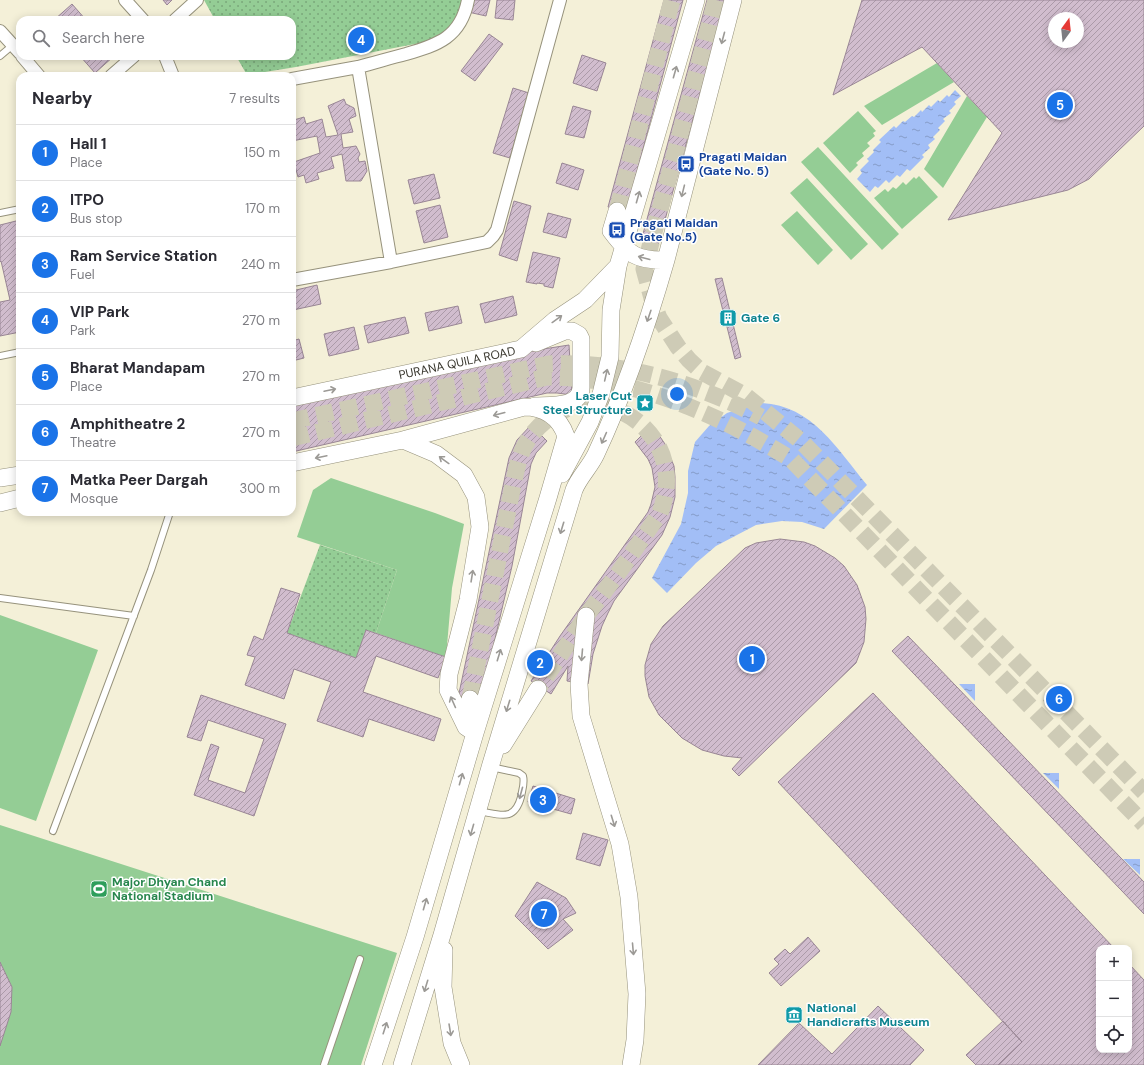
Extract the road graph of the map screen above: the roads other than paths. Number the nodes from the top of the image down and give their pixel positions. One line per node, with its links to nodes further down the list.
1 (125, 0): 7 (street)
2 (197, 0): 8 (street)
3 (468, 0): 15 (street)
4 (560, 0): 25 (street)
5 (696, 0): 23 (main road, one-way to 5)
6 (733, 0): 24 (main road, one-way to 24)
7 (139, 16)
8 (179, 16)
9 (0, 31): 10 (street)
10 (16, 49): 11 (lane)
11 (0, 56)
12 (25, 60): 16 (street)
13 (129, 60): 17 (street)
14 (167, 60): 18 (street)
15 (358, 67): 19 (street); 25 (street)
16 (36, 72)
17 (116, 72)
18 (171, 72)
19 (296, 78)
20 (16, 210): 22 (lane)
21 (617, 211): 23 (main road)
22 (0, 213)
23 (624, 248): 24 (main road, one-way to 23); 26 (main road)
24 (666, 260): 47 (main road, one-way to 47)
25 (391, 262): 27 (street)
26 (618, 266): 28 (main road, PURANA QUILA ROAD, one-way to 26); 37 (main road, one-way to 26)
27 (296, 279)
28 (521, 349): 31 (main road, PURANA QUILA ROAD, one-way to 28); 32 (main road)
29 (16, 353): 30 (lane)
30 (0, 356)
31 (296, 397)
32 (524, 407): 33 (main road, one-way to 33); 37 (main road)
33 (403, 440): 34 (main road, one-way to 34); 46 (main road, one-way to 33)
34 (296, 462)
35 (16, 476): 36 (main road)
36 (0, 478)
37 (548, 498): 46 (main road, one-way to 37)
38 (16, 499): 39 (main road)
39 (0, 503)
40 (169, 516): 42 (lane)
41 (0, 598): 42 (lane)
42 (134, 616): 49 (lane)
43 (586, 616): 56 (main road, one-way to 56)
44 (538, 689): 47 (main road)
45 (470, 699): 46 (main road)
46 (475, 733): 53 (main road, one-way to 46)
47 (490, 766): 48 (main road); 48 (lane, one-way to 48)
48 (478, 810): 50 (main road, one-way to 50)
49 (53, 831)
50 (442, 936): 54 (main road, one-way to 54); 55 (main road, one-way to 55)
51 (360, 959): 52 (lane)
52 (324, 1065)
53 (373, 1065)
54 (402, 1065)
55 (461, 1065)
56 (631, 1065)

